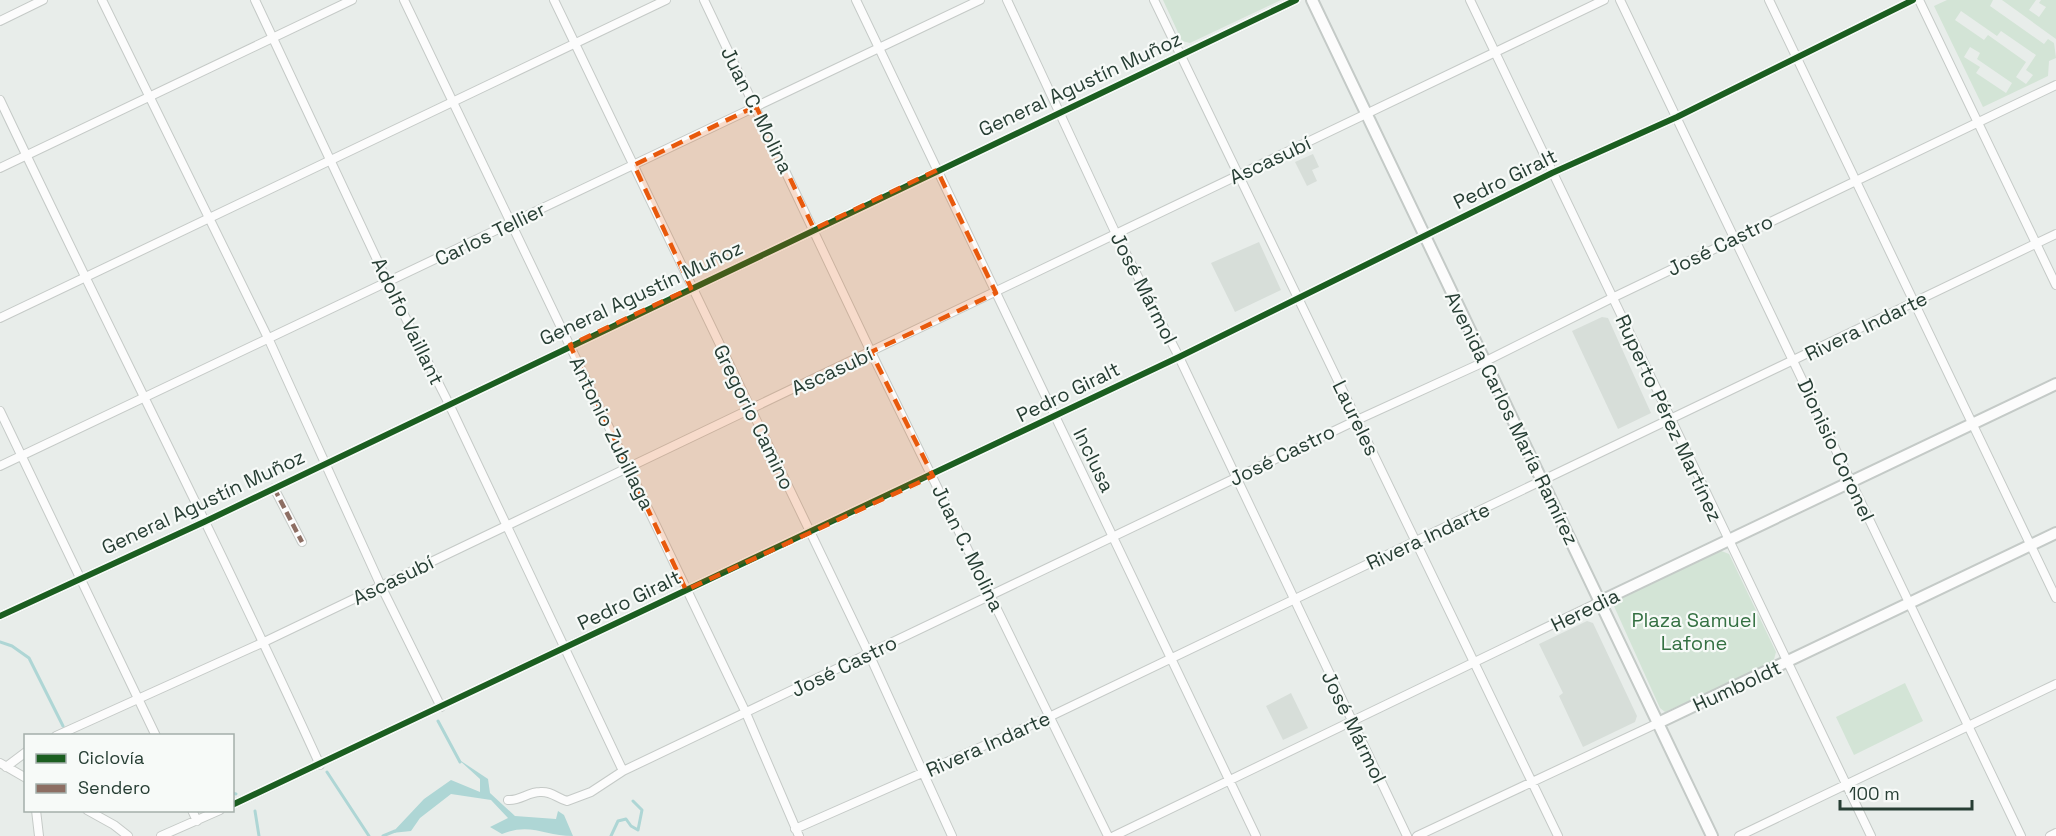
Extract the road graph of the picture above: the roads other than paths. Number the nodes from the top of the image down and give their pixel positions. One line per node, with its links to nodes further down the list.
1 (43, 0): 21 (street)
2 (102, 0): 29 (street)
3 (255, 0): 22 (street, Adolfo Vaillant)
4 (352, 0): 22 (street)
5 (404, 0): 31 (street, Antonio Zubillaga)
6 (554, 0): 23 (street, Gregorio Camino)
7 (666, 0): 23 (street)
8 (704, 0): 32 (street, Juan C. Molina)
9 (856, 0): 24 (street, Inclusa)
10 (980, 0): 24 (street, Carlos Tellier)
11 (1007, 0): 33 (street, José Mármol)
12 (1154, 0): 26 (street, Laureles)
13 (1296, 0): 26 (street, General Agustín Muñoz)
14 (1312, 0): 34 (street, Avenida Carlos María Ramírez)
15 (1470, 0): 25 (street, Ruperto Pérez Martínez)
16 (1605, 0): 25 (street, Ascasubí)
17 (1620, 0): 35 (street, Dionisio Coronel)
18 (1769, 0): 27 (street)
19 (1913, 0): 27 (street, Pedro Giralt)
20 (1919, 0): 36 (street)
21 (0, 21)
22 (273, 37): 29 (street); 38 (street, Adolfo Vaillant)
23 (574, 43): 31 (street); 39 (street, Gregorio Camino)
24 (878, 47): 32 (street, Carlos Tellier); 41 (street, Inclusa)
25 (1495, 54): 34 (street, Ascasubí); 42 (street, Ruperto Pérez Martínez)
26 (1180, 55): 33 (street, General Agustín Muñoz); 43 (street, Laureles)
27 (1796, 57): 35 (street, Pedro Giralt); 44 (street)
28 (2056, 85): 36 (street, José Castro)
29 (149, 97): 37 (street); 45 (street)
30 (0, 100): 37 (street)
31 (452, 102): 38 (street); 46 (street, Antonio Zubillaga)
32 (756, 106): 39 (street, Carlos Tellier); 47 (street, Juan C. Molina)
33 (1058, 113): 41 (street, General Agustín Muñoz); 48 (street, José Mármol)
34 (1367, 115): 43 (street, Ascasubí); 50 (street, Avenida Carlos María Ramírez)
35 (1677, 117): 42 (street, Pedro Giralt); 51 (street, Dionisio Coronel)
36 (1977, 122): 44 (street, José Castro); 52 (street)
37 (26, 155): 40 (street); 53 (street)
38 (332, 160): 45 (street); 54 (street, Adolfo Vaillant)
39 (634, 165): 46 (street, Carlos Tellier); 56 (street, Gregorio Camino)
40 (0, 168)
41 (937, 170): 47 (street, General Agustín Muñoz); 57 (street, Inclusa)
42 (1552, 174): 50 (street, Pedro Giralt); 59 (street, Ruperto Pérez Martínez)
43 (1239, 175): 48 (street, Ascasubí); 58 (street, Laureles)
44 (1854, 180): 51 (street, José Castro); 60 (street)
45 (210, 218): 53 (street); 62 (street)
46 (512, 224): 54 (street, Carlos Tellier); 63 (street, Antonio Zubillaga)
47 (814, 229): 56 (street, General Agustín Muñoz); 64 (street, Juan C. Molina)
48 (1116, 234): 57 (street, Ascasubí); 65 (street, José Mármol)
49 (2056, 234): 52 (street, Rivera Indarte)
50 (1425, 236): 58 (street, Pedro Giralt); 67 (street, Avenida Carlos María Ramírez)
51 (1736, 238): 59 (street, José Castro); 66 (street, Dionisio Coronel)
52 (2036, 244): 55 (street); 60 (street, Rivera Indarte)
53 (85, 277): 61 (street); 69 (street)
54 (388, 284): 62 (street, Carlos Tellier); 70 (street, Adolfo Vaillant)
55 (2056, 285)
56 (691, 288): 63 (street, General Agustín Muñoz); 71 (street, Gregorio Camino)
57 (996, 293): 64 (street, Ascasubí); 73 (street, Inclusa)
58 (1298, 298): 65 (street, Pedro Giralt); 74 (street, Laureles)
59 (1612, 298): 67 (street, José Castro); 75 (street, Ruperto Pérez Martínez)
60 (1913, 303): 66 (street, Rivera Indarte); 76 (street)
61 (0, 318)
62 (269, 340): 69 (street, Carlos Tellier); 78 (street)
63 (570, 345): 70 (street, General Agustín Muñoz); 80 (street, Antonio Zubillaga)
64 (871, 352): 71 (street, Ascasubí); 81 (street, Juan C. Molina)
65 (1179, 357): 73 (street, Pedro Giralt); 82 (street, José Mármol)
66 (1795, 360): 75 (street, Rivera Indarte); 84 (street, Dionisio Coronel)
67 (1484, 362): 74 (street, José Castro); 83 (street, Avenida Carlos María Ramírez)
68 (2056, 384): 76 (street, Heredia)
69 (143, 398): 77 (street, Carlos Tellier); 86 (street)
70 (448, 404): 78 (street, General Agustín Muñoz); 87 (street, Adolfo Vaillant)
71 (751, 409): 80 (street, Ascasubí); 88 (street, Gregorio Camino)
72 (0, 411): 77 (street)
73 (1055, 417): 81 (street, Pedro Giralt); 90 (street, Inclusa)
74 (1357, 420): 82 (street, José Castro); 92 (street, Laureles)
75 (1670, 420): 83 (street, Rivera Indarte); 93 (street, Ruperto Pérez Martínez)
76 (1970, 424): 84 (street, Heredia); 94 (street)
77 (21, 456): 79 (street, Carlos Tellier); 95 (street)
78 (325, 463): 85 (street, General Agustín Muñoz); 96 (street)
79 (0, 466)
80 (628, 466): 87 (street, Ascasubí); 97 (street, Antonio Zubillaga)
81 (933, 476): 88 (street, Pedro Giralt); 98 (street, Juan C. Molina)
82 (1234, 478): 90 (street, José Castro); 100 (street, José Mármol)
83 (1543, 482): 92 (street, Rivera Indarte); 101 (street, Avenida Carlos María Ramírez)
84 (1851, 482): 93 (street, Heredia); 102 (street, Dionisio Coronel)
85 (274, 488): 86 (street, General Agustín Muñoz); 91 (street)
86 (204, 522): 95 (street, General Agustín Muñoz); 104 (street)
87 (505, 526): 96 (street, Ascasubí); 105 (street, Adolfo Vaillant)
88 (809, 532): 97 (street, Pedro Giralt); 106 (street, Gregorio Camino)
89 (2056, 533): 94 (street, Humboldt)
90 (1113, 536): 98 (street, José Castro); 107 (street, Inclusa)
91 (302, 542)
92 (1416, 542): 100 (street, Rivera Indarte); 109 (street, Laureles)
93 (1728, 542): 101 (street, Heredia); 108 (street, Ruperto Pérez Martínez)
94 (2030, 546): 99 (street); 102 (street, Humboldt)
95 (80, 578): 103 (street, General Agustín Muñoz); 111 (street)
96 (381, 586): 104 (street, Ascasubí); 112 (street)
97 (686, 590): 105 (street, Pedro Giralt); 113 (street, Antonio Zubillaga)
98 (991, 596): 106 (street, José Castro); 114 (street, Juan C. Molina)
99 (2056, 598)
100 (1293, 599): 107 (street, Rivera Indarte); 115 (street, José Mármol)
101 (1601, 602): 109 (street, Heredia); 116 (street, Avenida Carlos María Ramírez)
102 (1909, 605): 108 (street, Humboldt); 117 (street, Dionisio Coronel)
103 (0, 616)
104 (264, 642): 111 (street, Ascasubí); 122 (street)
105 (565, 649): 112 (street, Pedro Giralt); 123 (street, Adolfo Vaillant)
106 (869, 654): 113 (street, José Castro); 124 (street, Gregorio Camino)
107 (1172, 659): 114 (street, Rivera Indarte); 126 (street, Inclusa)
108 (1787, 663): 116 (street, Humboldt); 128 (street, Ruperto Pérez Martínez)
109 (1474, 664): 115 (street, Heredia); 127 (street, Laureles)
110 (2056, 684): 117 (street)
111 (138, 700): 118 (street, Ascasubí); 119 (street)
112 (441, 707): 122 (street, Pedro Giralt)
113 (746, 713): 123 (street, José Castro); 136 (street, Antonio Zubillaga)
114 (1050, 717): 124 (street, Rivera Indarte); 142 (street, Juan C. Molina)
115 (1352, 722): 126 (street, Heredia); 145 (street, José Mármol)
116 (1658, 723): 127 (street, Humboldt); 148 (street, Avenida Carlos María Ramírez)
117 (1968, 726): 128 (street); 151 (street, Dionisio Coronel)
118 (58, 734)
119 (155, 734)
120 (24, 753): 121 (street)
121 (3, 765): 125 (street)
122 (320, 765): 130 (street, Pedro Giralt)
123 (623, 771): 129 (street, José Castro)
124 (923, 772): 136 (street, Rivera Indarte); 141 (street, Gregorio Camino)
125 (24, 777)
126 (1230, 780): 143 (street, Heredia); 144 (street, Inclusa)
127 (1532, 781): 146 (street, Humboldt); 147 (street, Laureles)
128 (1846, 785): 149 (street); 150 (street, Ruperto Pérez Martínez)
129 (508, 800)
130 (234, 804)
131 (36, 812): 138 (street)
132 (91, 812): 139 (street)
133 (193, 812): 135 (street)
134 (216, 812): 135 (street)
135 (197, 821): 140 (street)
136 (797, 832)
137 (2056, 833): 152 (street)
138 (39, 836)
139 (128, 836)
140 (161, 836)
141 (951, 836)
142 (1108, 836)
143 (1114, 836)
144 (1256, 836)
145 (1407, 836)
146 (1417, 836)
147 (1558, 836)
148 (1712, 836)
149 (1738, 836)
150 (1870, 836)
151 (2021, 836)
152 (2050, 836)

